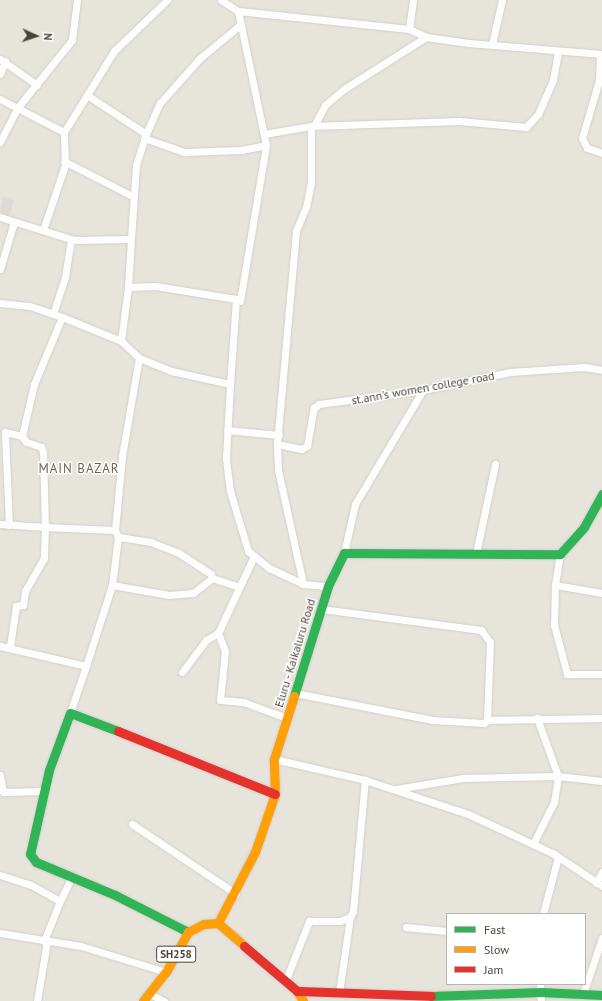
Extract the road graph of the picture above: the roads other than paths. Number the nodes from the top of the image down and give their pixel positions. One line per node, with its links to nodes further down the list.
1 (77, 0): 15 (street)
2 (167, 0): 16 (street)
3 (220, 0): 6 (street)
4 (413, 0): 8 (street)
5 (502, 0): 10 (street)
6 (238, 11): 7 (street); 8 (street)
7 (240, 25): 21 (street); 22 (street)
8 (409, 29): 9 (street)
9 (426, 37): 10 (street); 19 (street)
10 (492, 44): 11 (street)
11 (558, 52): 12 (street); 19 (street)
12 (601, 54): 25 (street)
13 (3, 60): 14 (street); 15 (street)
14 (0, 74)
15 (37, 85): 18 (street)
16 (87, 95): 20 (street); 22 (street)
17 (0, 99): 18 (street)
18 (18, 107): 20 (street); 23 (street)
19 (313, 125): 21 (street); 47 (street)
20 (64, 132): 26 (street)
21 (264, 134): 24 (street)
22 (145, 136): 24 (street); 27 (street)
23 (0, 142)
24 (266, 145): 35 (street)
25 (602, 153)
26 (64, 162): 27 (street); 30 (street)
27 (132, 196): 31 (street)
28 (0, 217): 29 (street)
29 (14, 222): 30 (street); 33 (street)
30 (43, 230): 32 (street)
31 (131, 239): 32 (street); 34 (street)
32 (71, 240): 37 (street)
33 (0, 269)
34 (128, 287): 35 (street); 39 (street)
35 (236, 299): 42 (street)
36 (0, 303): 37 (street)
37 (53, 314): 38 (street)
38 (62, 317): 39 (street); 46 (street)
39 (121, 341): 40 (street)
40 (139, 358): 42 (street); 54 (street)
41 (602, 370): 43 (street, st.ann's women college road)
42 (230, 384): 44 (street)
43 (423, 390): 48 (street, st.ann's women college road); 55 (street)
44 (227, 430): 47 (street); 58 (street)
45 (2, 431): 46 (street); 52 (street)
46 (22, 436): 53 (street)
47 (279, 436): 48 (street)
48 (277, 444): 60 (street)
49 (495, 464): 56 (street)
50 (602, 494): 57 (main road)
51 (0, 524): 52 (street)
52 (9, 525): 53 (street)
53 (45, 527): 54 (street); 69 (street)
54 (117, 533): 59 (street); 61 (street)
55 (344, 553): 56 (main road); 63 (main road, Eluru - Kaikaluru Road)
56 (476, 553): 57 (main road)
57 (560, 554): 62 (street)
58 (254, 556): 60 (street); 64 (street)
59 (212, 578): 61 (street); 64 (street)
60 (303, 584): 63 (street)
61 (112, 585): 70 (street)
62 (555, 585): 65 (street); 72 (street)
63 (328, 586): 66 (main road, Eluru - Kaikaluru Road)
64 (240, 587): 67 (street)
65 (602, 593)
66 (321, 609): 73 (main road, Eluru - Kaikaluru Road); 78 (street)
67 (218, 633): 71 (street); 75 (street)
68 (0, 646): 69 (street)
69 (10, 646): 70 (street)
70 (86, 666): 74 (street)
71 (182, 672)
72 (602, 674)
73 (295, 693): 75 (main road, Eluru - Kaikaluru Road); 78 (street)
74 (70, 713): 85 (main road); 86 (main road)
75 (287, 718): 79 (main road, Eluru - Kaikaluru Road)
76 (537, 718): 77 (street); 78 (street); 81 (street)
77 (602, 718)
78 (487, 720)
79 (274, 759): 82 (street); 86 (main road, Eluru - Kaikaluru Road)
80 (0, 775): 85 (street)
81 (558, 776): 83 (street); 84 (street); 88 (street)
82 (365, 780): 84 (street); 97 (street)
83 (602, 781)
84 (393, 789): 88 (street)
85 (44, 790): 92 (main road)
86 (275, 794): 94 (main road, Eluru - Kaikaluru Road)
87 (132, 824): 94 (street)
88 (533, 844): 89 (street)
89 (558, 857): 93 (street); 96 (street)
90 (602, 872): 93 (street)
91 (0, 875): 95 (street)
92 (72, 876): 95 (street); 101 (main road)
93 (599, 884)
94 (236, 894): 98 (main road, Eluru - Kaikaluru Road)
95 (60, 901): 104 (street)
96 (543, 913)
97 (350, 918): 106 (street); 108 (street)
98 (218, 923): 101 (main road, SH258); 106 (main road)
99 (406, 926): 100 (street)
100 (446, 931)
101 (188, 932): 105 (main road, SH258)
102 (0, 933): 104 (street)
103 (602, 938): 111 (street)
104 (46, 941): 105 (street); 113 (street)
105 (166, 972): 110 (main road, SH258)
106 (285, 982): 107 (main road)
107 (297, 991): 108 (main road); 116 (main road)
108 (339, 992): 109 (main road)
109 (541, 992): 111 (main road)
110 (150, 994): 114 (main road, SH258); 115 (street)
111 (583, 994): 112 (main road)
112 (602, 995)
113 (37, 1001)
114 (143, 1001)
115 (164, 1001)
116 (303, 1001)

